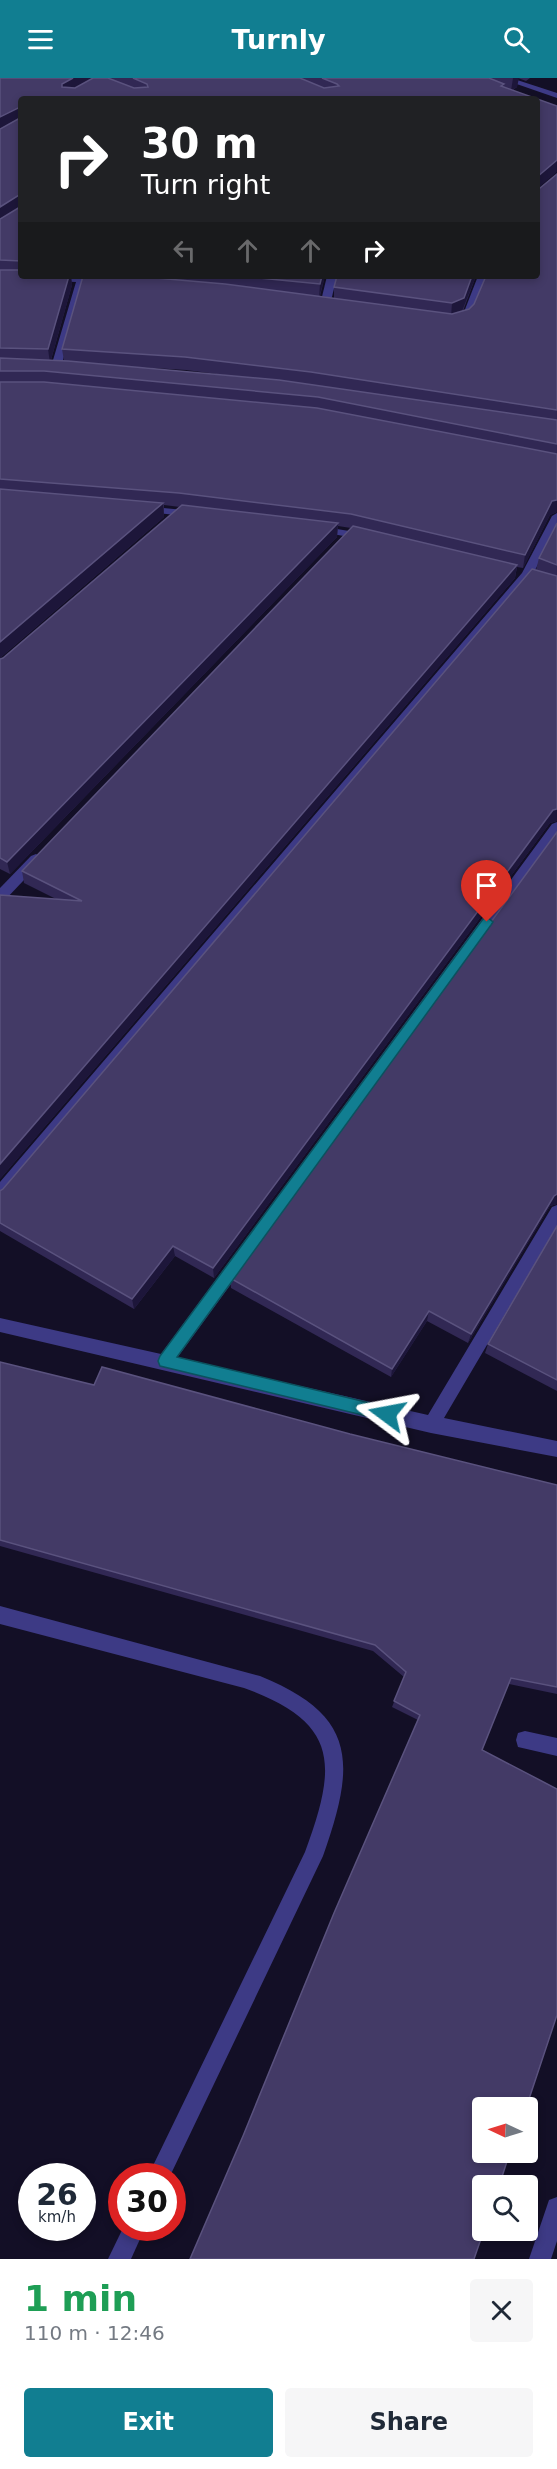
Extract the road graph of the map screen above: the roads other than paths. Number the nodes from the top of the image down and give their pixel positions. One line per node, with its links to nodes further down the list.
1 (503, 78): 2 (street)
2 (555, 93)
3 (81, 279): 6 (street); 11 (street)
4 (331, 279): 8 (street)
5 (482, 279): 10 (street)
6 (117, 282)
7 (313, 303): 8 (street)
8 (325, 304): 9 (street)
9 (335, 306)
10 (451, 322)
11 (67, 368)
12 (133, 507): 13 (street)
13 (180, 512): 14 (street); 17 (street)
14 (203, 515)
15 (557, 516): 23 (street)
16 (304, 527): 18 (street)
17 (162, 528)
18 (383, 540)
19 (557, 826): 26 (street)
20 (46, 848): 21 (street)
21 (7, 881): 22 (street)
22 (0, 896)
23 (0, 1193)
24 (557, 1212): 27 (street)
25 (0, 1325): 26 (street)
26 (165, 1361): 27 (street)
27 (431, 1425): 28 (street)
28 (557, 1449)
29 (0, 1615): 32 (street)
30 (525, 1740): 31 (street)
31 (557, 1747)
32 (165, 2163)
33 (557, 2208): 36 (street)
34 (128, 2241): 35 (street)
35 (119, 2259)
36 (540, 2259)

